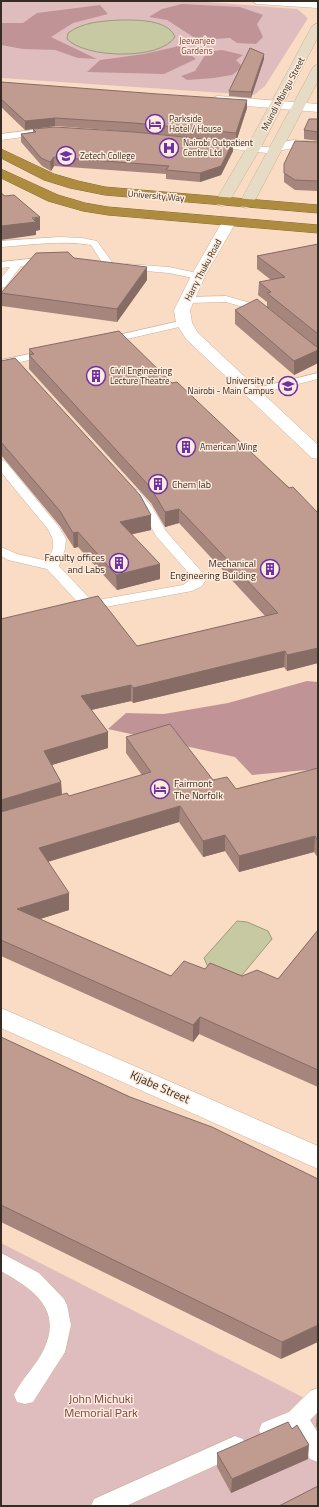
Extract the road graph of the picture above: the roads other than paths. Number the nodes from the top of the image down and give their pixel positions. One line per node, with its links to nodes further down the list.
1 (257, 1): 2 (street)
2 (318, 5)
3 (318, 26): 6 (street, Muindi Mbingu Street)
4 (318, 69): 7 (street, Muindi Mbingu Street)
5 (205, 99): 6 (street)
6 (277, 105): 7 (street); 13 (street, Muindi Mbingu Street)
7 (299, 107): 8 (street); 14 (street, Muindi Mbingu Street)
8 (318, 108)
9 (54, 131): 10 (lane)
10 (1, 137)
11 (206, 144): 13 (lane)
12 (318, 146): 14 (street)
13 (253, 148): 14 (lane); 17 (street, Muindi Mbingu Street)
14 (276, 149): 18 (street, Muindi Mbingu Street)
15 (1, 153): 17 (highway, University Way)
16 (1, 173): 20 (highway, University Way)
17 (222, 202): 18 (highway, University Way)
18 (246, 204): 19 (highway, University Way)
19 (318, 209)
20 (229, 222): 21 (highway, University Way); 28 (street, Harry Thuku Road)
21 (318, 229)
22 (1, 244): 27 (lane)
23 (58, 260): 24 (lane)
24 (18, 263): 26 (lane); 29 (lane)
25 (95, 264): 27 (lane)
26 (1, 265)
27 (109, 265): 28 (lane)
28 (198, 276): 30 (street, Harry Thuku Road)
29 (1, 285)
30 (187, 300): 31 (lane); 32 (street, Harry Thuku Road)
31 (272, 319)
32 (184, 323): 33 (lane); 39 (street)
33 (91, 344)
34 (60, 351): 35 (lane)
35 (14, 361): 36 (lane); 37 (lane)
36 (1, 363)
37 (25, 372)
38 (318, 376): 39 (lane)
39 (253, 392): 40 (street)
40 (318, 454)
41 (1, 464): 44 (lane)
42 (125, 484): 45 (lane)
43 (1, 551): 44 (lane)
44 (52, 566): 45 (lane)
45 (89, 606): 46 (lane)
46 (74, 610)
47 (1, 1017): 48 (street, Kijabe Street)
48 (318, 1158)
49 (1, 1261): 50 (lane)
50 (25, 1395)
51 (318, 1398): 52 (lane)
52 (297, 1419): 53 (lane); 54 (lane)
53 (318, 1452)
54 (102, 1506)

